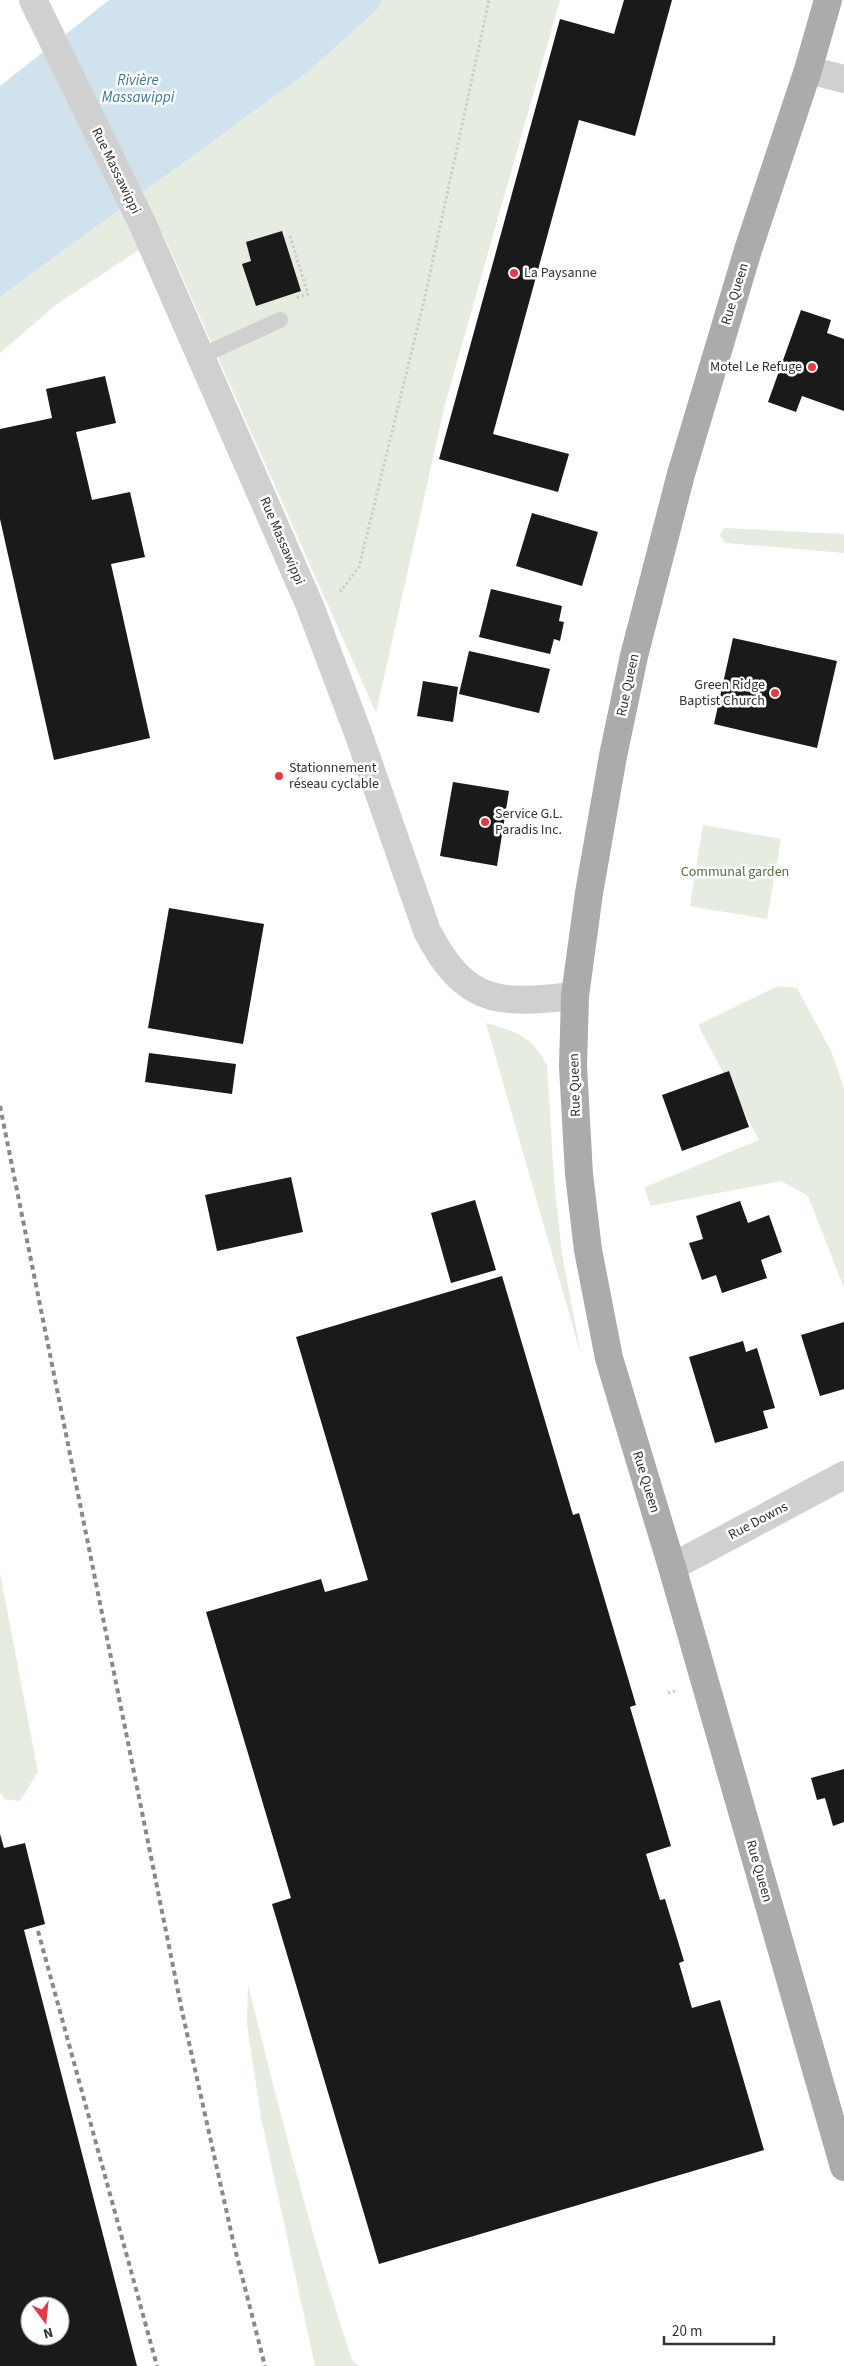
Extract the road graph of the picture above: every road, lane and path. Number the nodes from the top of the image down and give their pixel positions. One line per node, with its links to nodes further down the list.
1 (32, 0): 9 (street, Rue Massawippi)
2 (489, 0): 10 (path)
3 (828, 0): 4 (main road, Rue Queen)
4 (808, 70): 5 (street); 11 (main road, Rue Queen)
5 (844, 80)
6 (290, 236): 7 (path)
7 (291, 300)
8 (280, 320): 9 (lane)
9 (201, 356): 11 (street, Rue Massawippi)
10 (359, 567)
11 (575, 996): 13 (main road, Rue Queen)
12 (844, 1475): 13 (street, Rue Downs)
13 (672, 1567): 14 (main road, Rue Queen)
14 (844, 2167)

